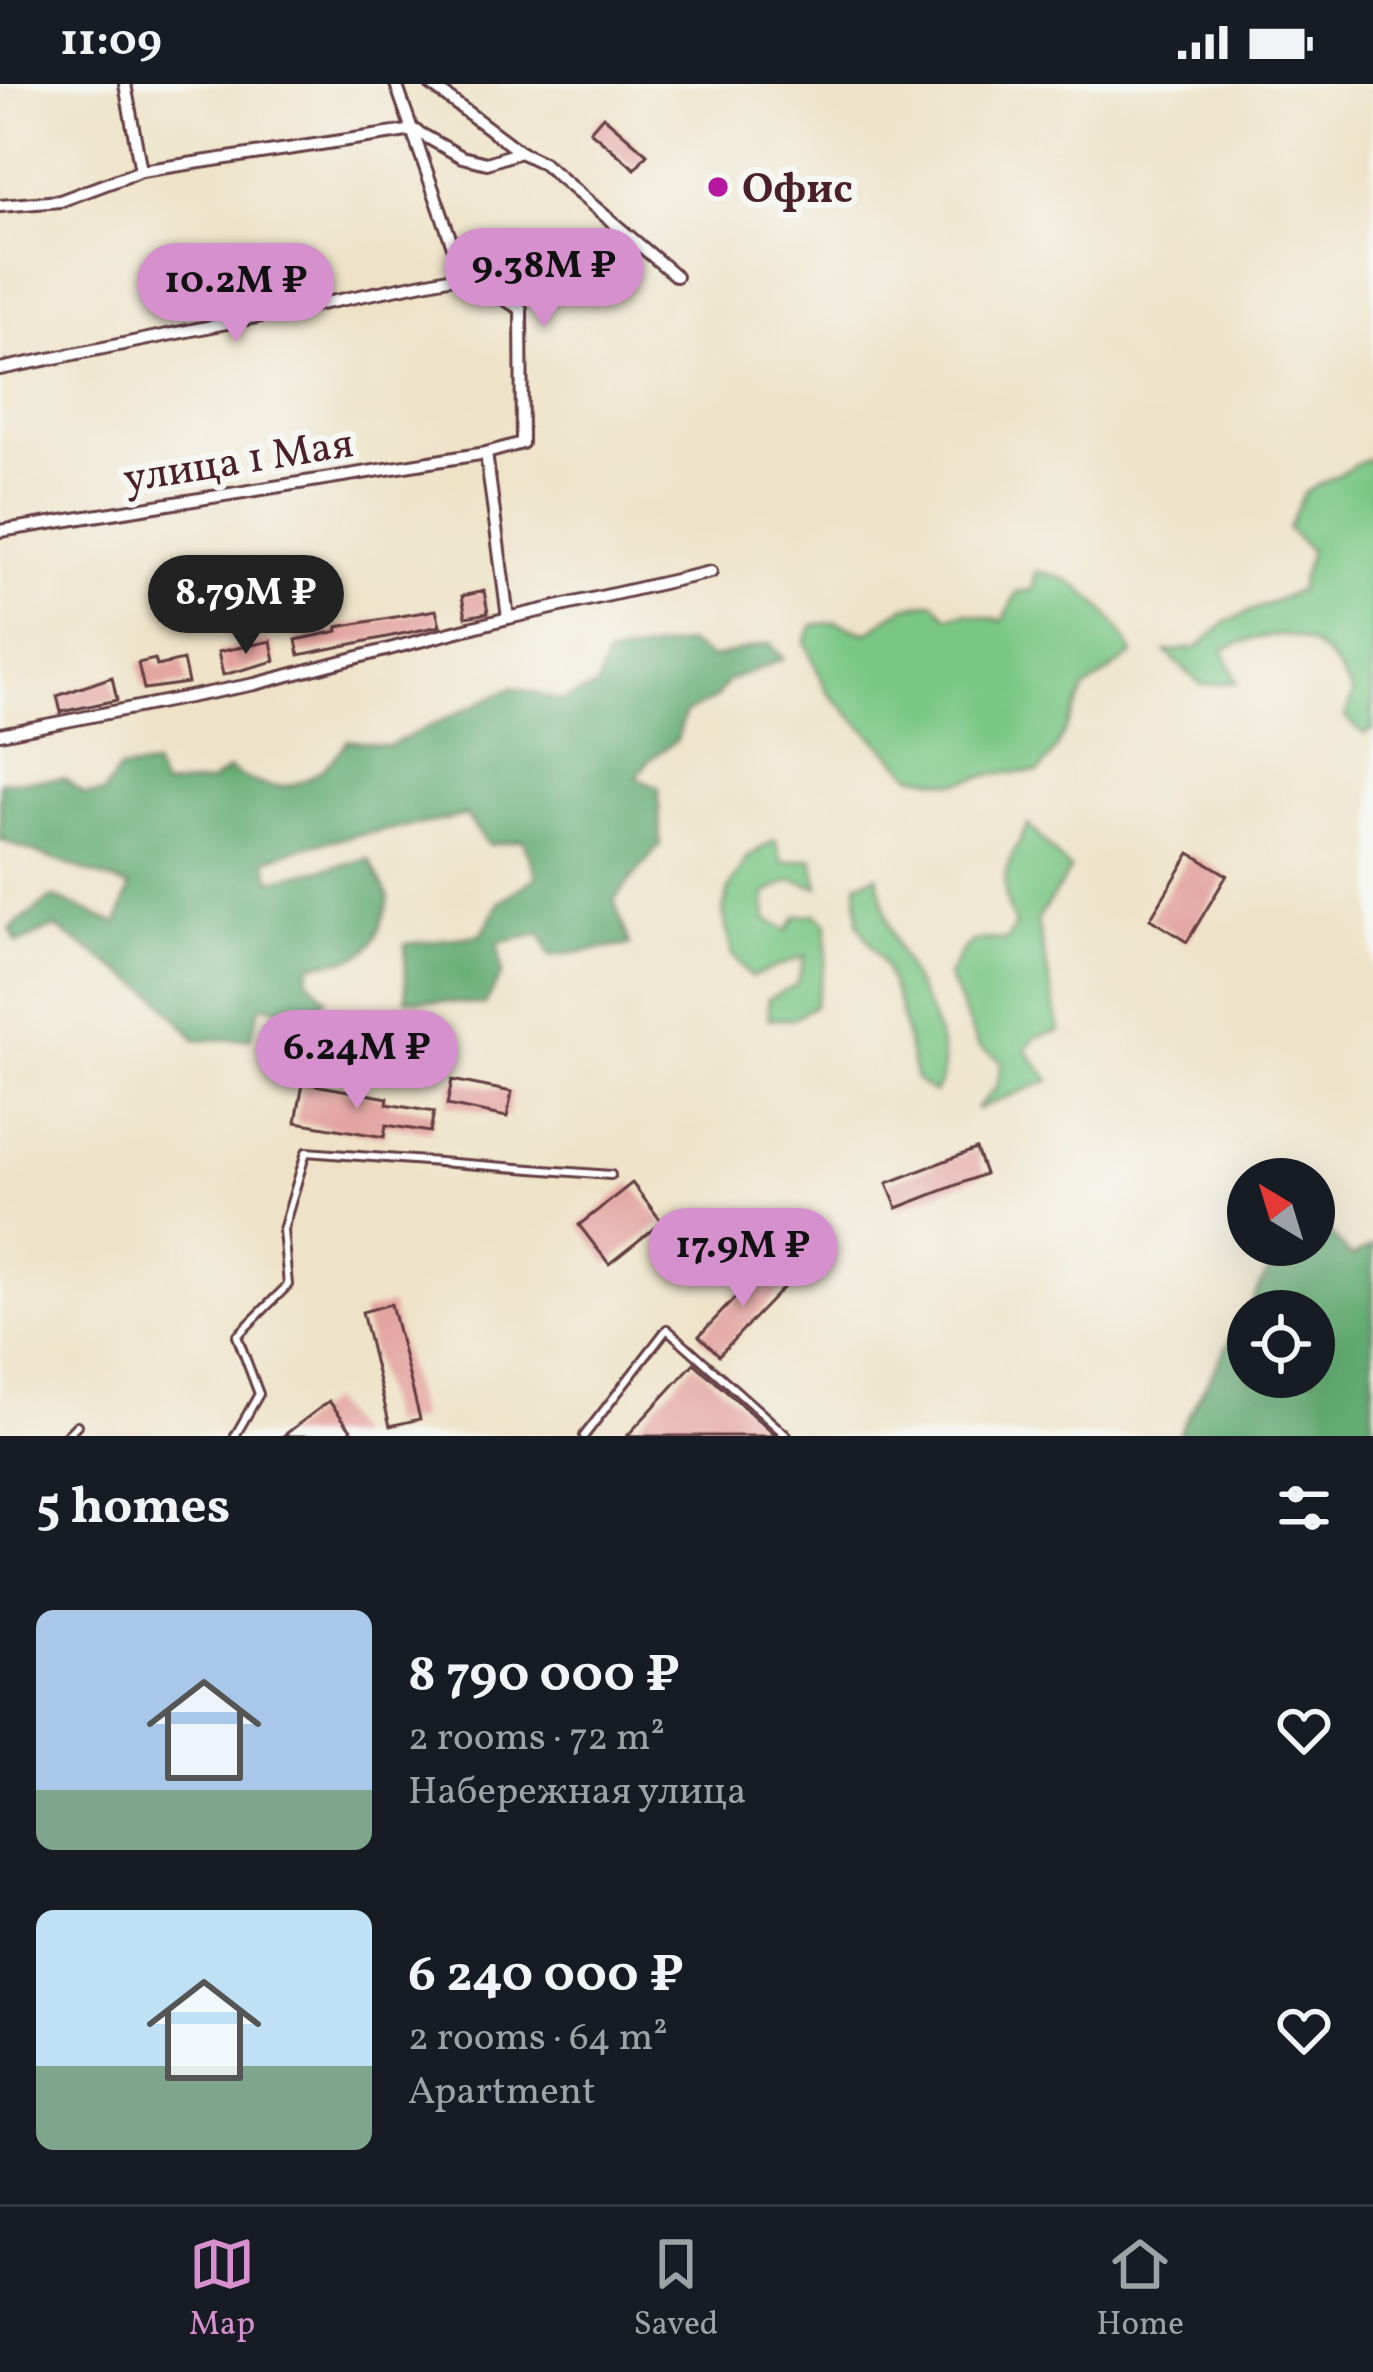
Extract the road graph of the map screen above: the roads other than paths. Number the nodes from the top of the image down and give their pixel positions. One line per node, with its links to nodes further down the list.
1 (124, 84): 6 (street)
2 (430, 84): 5 (street)
3 (397, 85): 4 (street)
4 (414, 130): 5 (street); 6 (street); 8 (street)
5 (520, 152): 9 (street)
6 (141, 171): 7 (street)
7 (0, 206)
8 (463, 275): 10 (street); 11 (street)
9 (676, 276)
10 (0, 369)
11 (486, 453): 12 (street, улица 1 Мая); 14 (street)
12 (0, 531)
13 (711, 572): 14 (street)
14 (508, 618): 15 (street)
15 (0, 734)
16 (611, 1175): 19 (lane)
17 (76, 1425): 18 (lane)
18 (66, 1436)
19 (235, 1436)
20 (584, 1436): 21 (lane)
21 (787, 1436)

